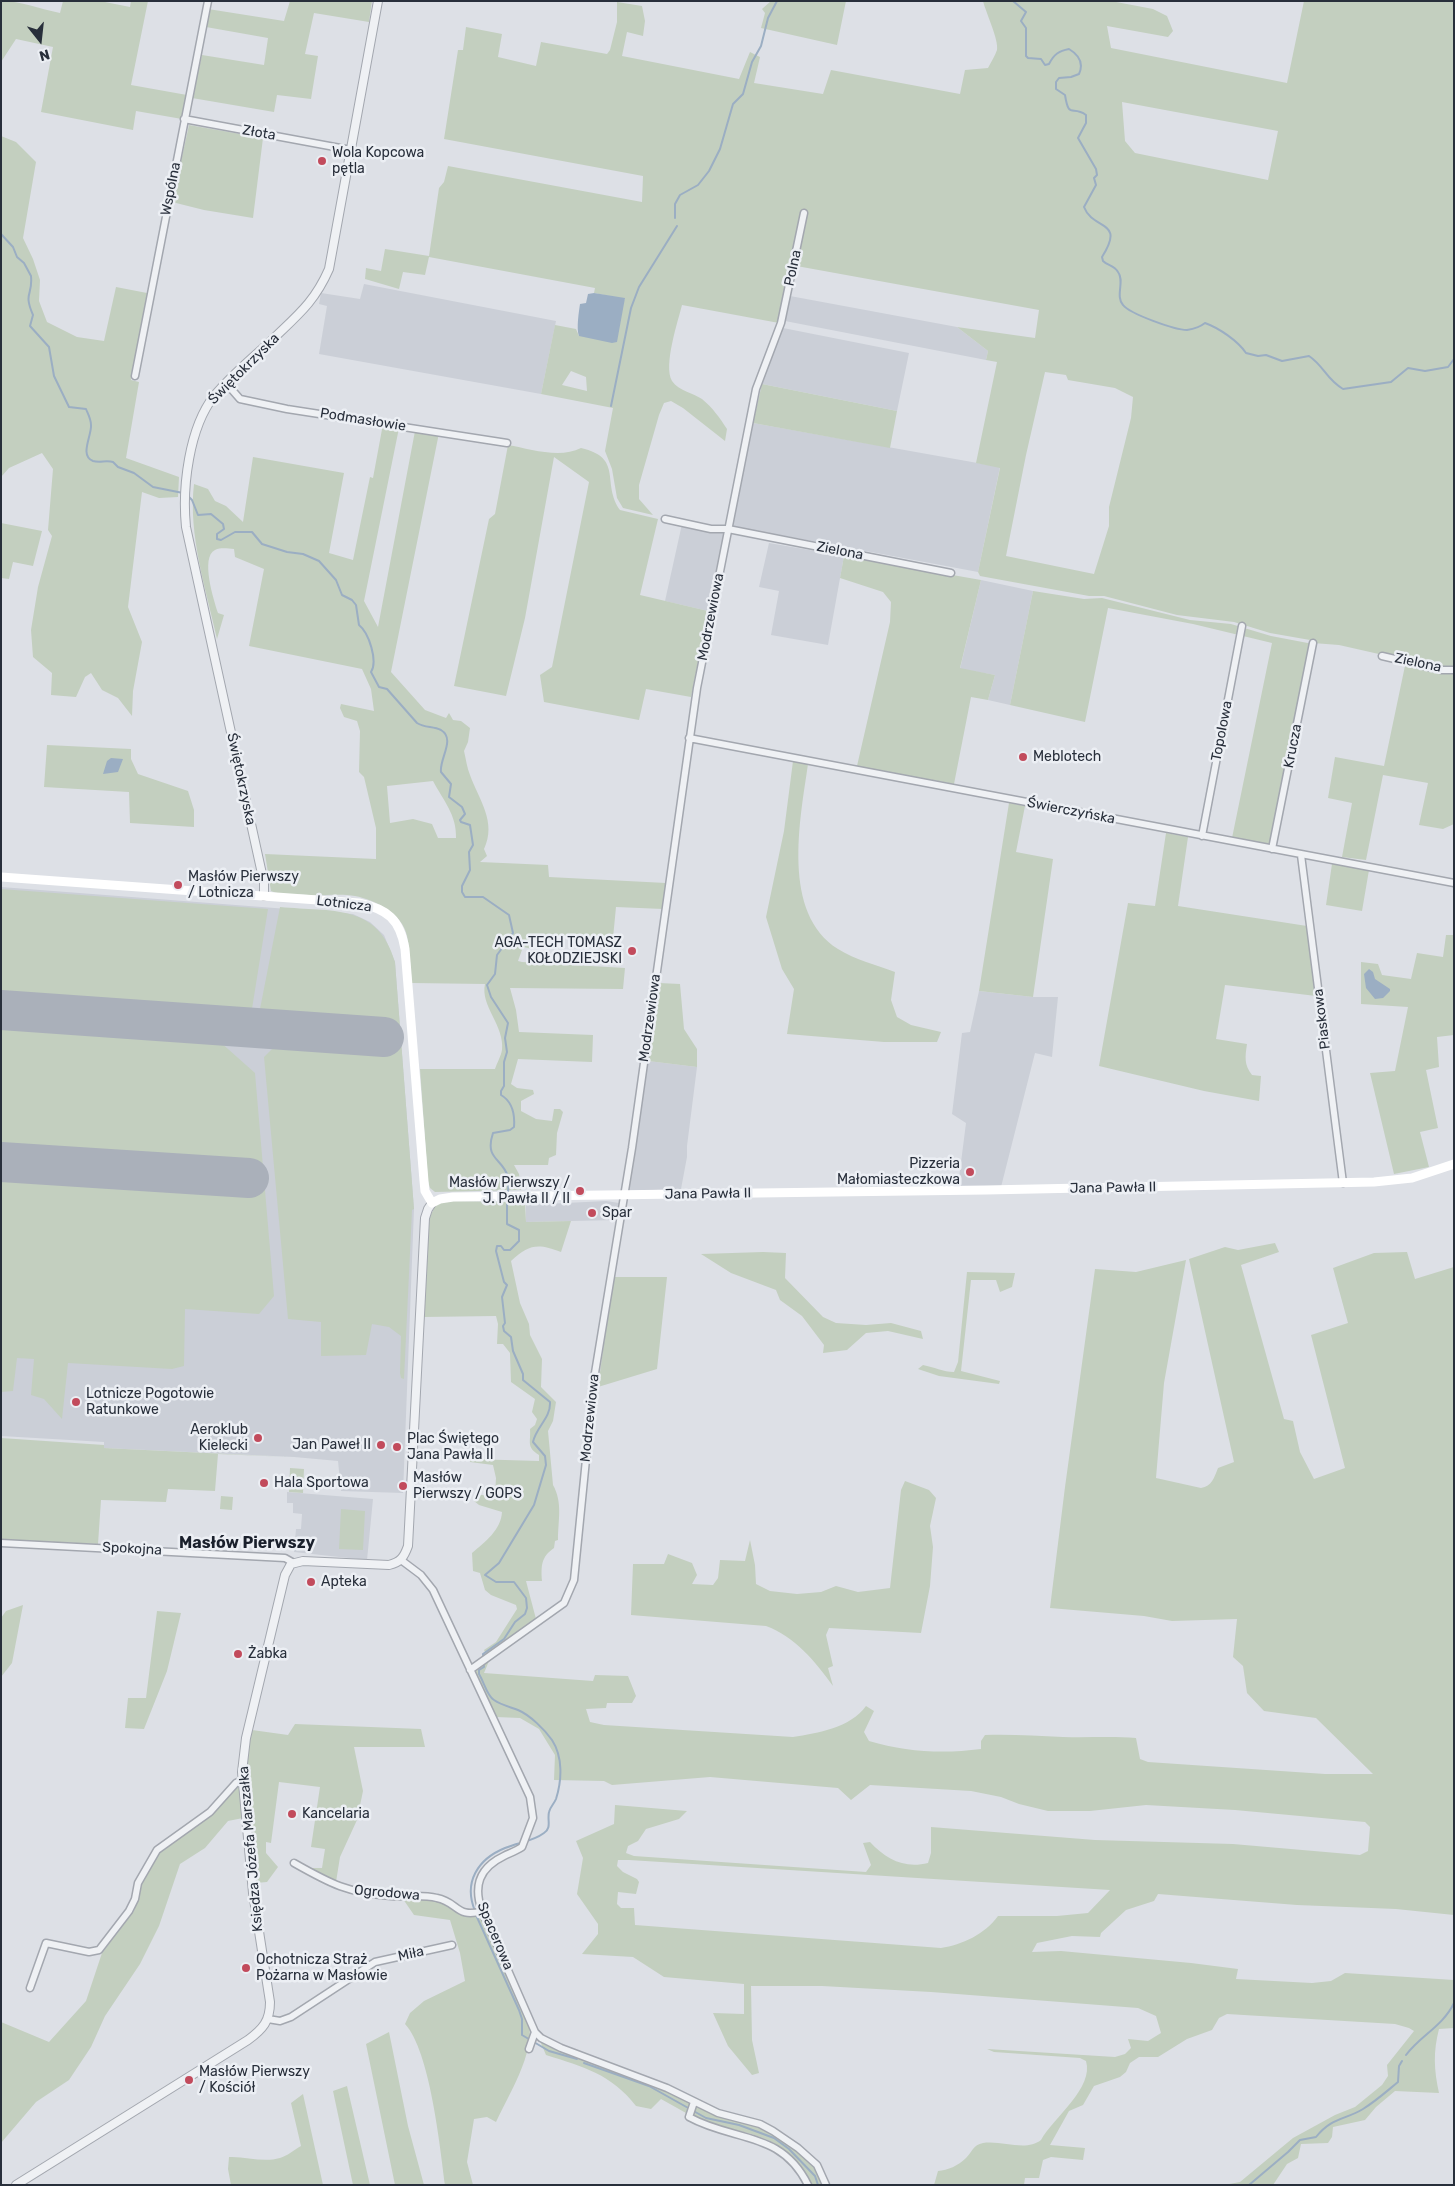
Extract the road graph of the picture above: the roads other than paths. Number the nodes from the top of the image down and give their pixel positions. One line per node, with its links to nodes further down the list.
1 (208, 1): 3 (street, Wspólna)
2 (378, 1): 4 (street, Świętokrzyska)
3 (184, 119): 4 (street, Złota); 7 (street, Wspólna)
4 (351, 150): 8 (street, Świętokrzyska)
5 (804, 213): 6 (street, Polna)
6 (781, 323): 11 (street, Modrzewiowa)
7 (135, 376)
8 (226, 383): 9 (street, Podmasłowie); 23 (street, Świętokrzyska)
9 (507, 443)
10 (665, 519): 11 (street, Zielona)
11 (728, 529): 12 (street, Zielona); 17 (street, Modrzewiowa)
12 (951, 573)
13 (1242, 626): 18 (street, Topolowa)
14 (1314, 643): 19 (street, Krucza)
15 (1382, 656): 16 (street, Zielona)
16 (1454, 670)
17 (689, 738): 18 (street, Świerczyńska); 26 (street, Modrzewiowa)
18 (1202, 836): 19 (street, Świerczyńska)
19 (1272, 849): 20 (street, Świerczyńska)
20 (1301, 855): 22 (street, Świerczyńska); 25 (street, Piaskowa)
21 (1, 877): 23 (main road, Lotnicza)
22 (1454, 884)
23 (264, 896): 27 (main road, Lotnicza)
24 (1454, 1164): 25 (main road, Jana Pawła II)
25 (1343, 1183): 26 (main road, Jana Pawła II)
26 (624, 1195): 27 (main road, Jana Pawła II); 31 (street, Modrzewiowa)
27 (432, 1203): 29 (street)
28 (1, 1542): 30 (street, Spokojna)
29 (401, 1560): 30 (street); 31 (street, Spacerowa)
30 (292, 1562): 32 (street, Księdza Józefa Marszałka)
31 (473, 1669): 34 (street, Spacerowa)
32 (242, 1780): 36 (street); 37 (street, Księdza Józefa Marszałka)
33 (294, 1863): 34 (street, Ogrodowa)
34 (481, 1911): 38 (street, Spacerowa)
35 (452, 1945): 37 (street, Miła)
36 (30, 1988)
37 (268, 2019): 39 (street)
38 (694, 2104): 40 (street); 41 (street, Spacerowa)
39 (16, 2185)
40 (808, 2185)
41 (826, 2185)

